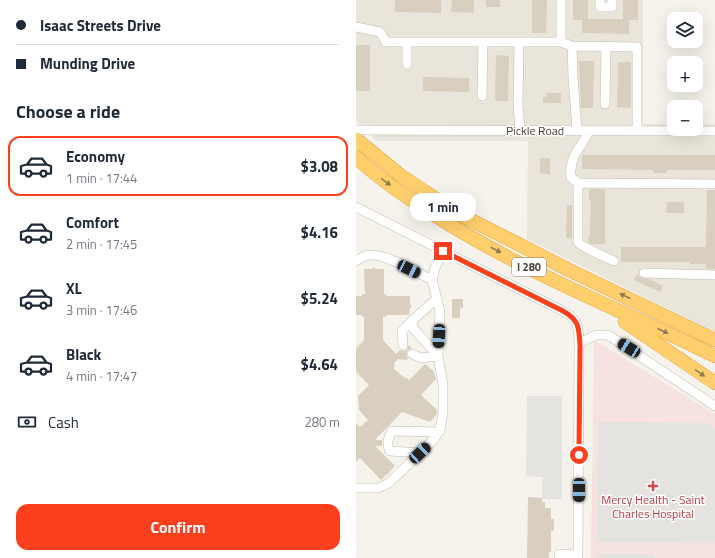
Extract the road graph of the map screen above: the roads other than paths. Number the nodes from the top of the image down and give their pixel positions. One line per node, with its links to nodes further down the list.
1 (561, 0): 8 (street)
2 (600, 0): 3 (street)
3 (612, 0)
4 (356, 27): 5 (street)
5 (406, 42): 6 (street); 11 (street)
6 (483, 42): 7 (street); 12 (street)
7 (519, 42): 8 (street); 15 (street)
8 (561, 42): 9 (street)
9 (572, 46): 10 (street); 16 (street)
10 (606, 47): 13 (street); 18 (street)
11 (407, 64)
12 (482, 96)
13 (605, 104)
14 (356, 130): 15 (street, Pickle Road)
15 (520, 130): 16 (street, Pickle Road)
16 (577, 131): 17 (street, Pickle Road)
17 (589, 131): 18 (street, Pickle Road); 22 (street)
18 (637, 131): 19 (street, Pickle Road)
19 (715, 131)
20 (356, 139): 34 (highway, I 280, one-way to 20)
21 (356, 156): 31 (highway, I 280, one-way to 31)
22 (578, 183): 23 (street); 27 (street)
23 (715, 184)
24 (356, 207): 25 (street)
25 (443, 251): 30 (street); 35 (street)
26 (356, 261): 30 (street)
27 (614, 261)
28 (644, 273): 29 (street)
29 (715, 275)
30 (432, 280): 32 (street)
31 (574, 290): 39 (highway, I 280, one-way to 39); 40 (highway, one-way to 40)
32 (436, 299): 33 (street); 38 (street)
33 (413, 320): 36 (street); 38 (street)
34 (715, 339)
35 (579, 344): 41 (street); 45 (street)
36 (403, 345)
37 (412, 354): 38 (street)
38 (438, 356): 42 (street)
39 (715, 356)
40 (715, 383)
41 (715, 406)
42 (439, 432): 43 (street); 43 (street)
43 (420, 453): 44 (street)
44 (356, 488)
45 (578, 556): 46 (street)
46 (559, 558)

